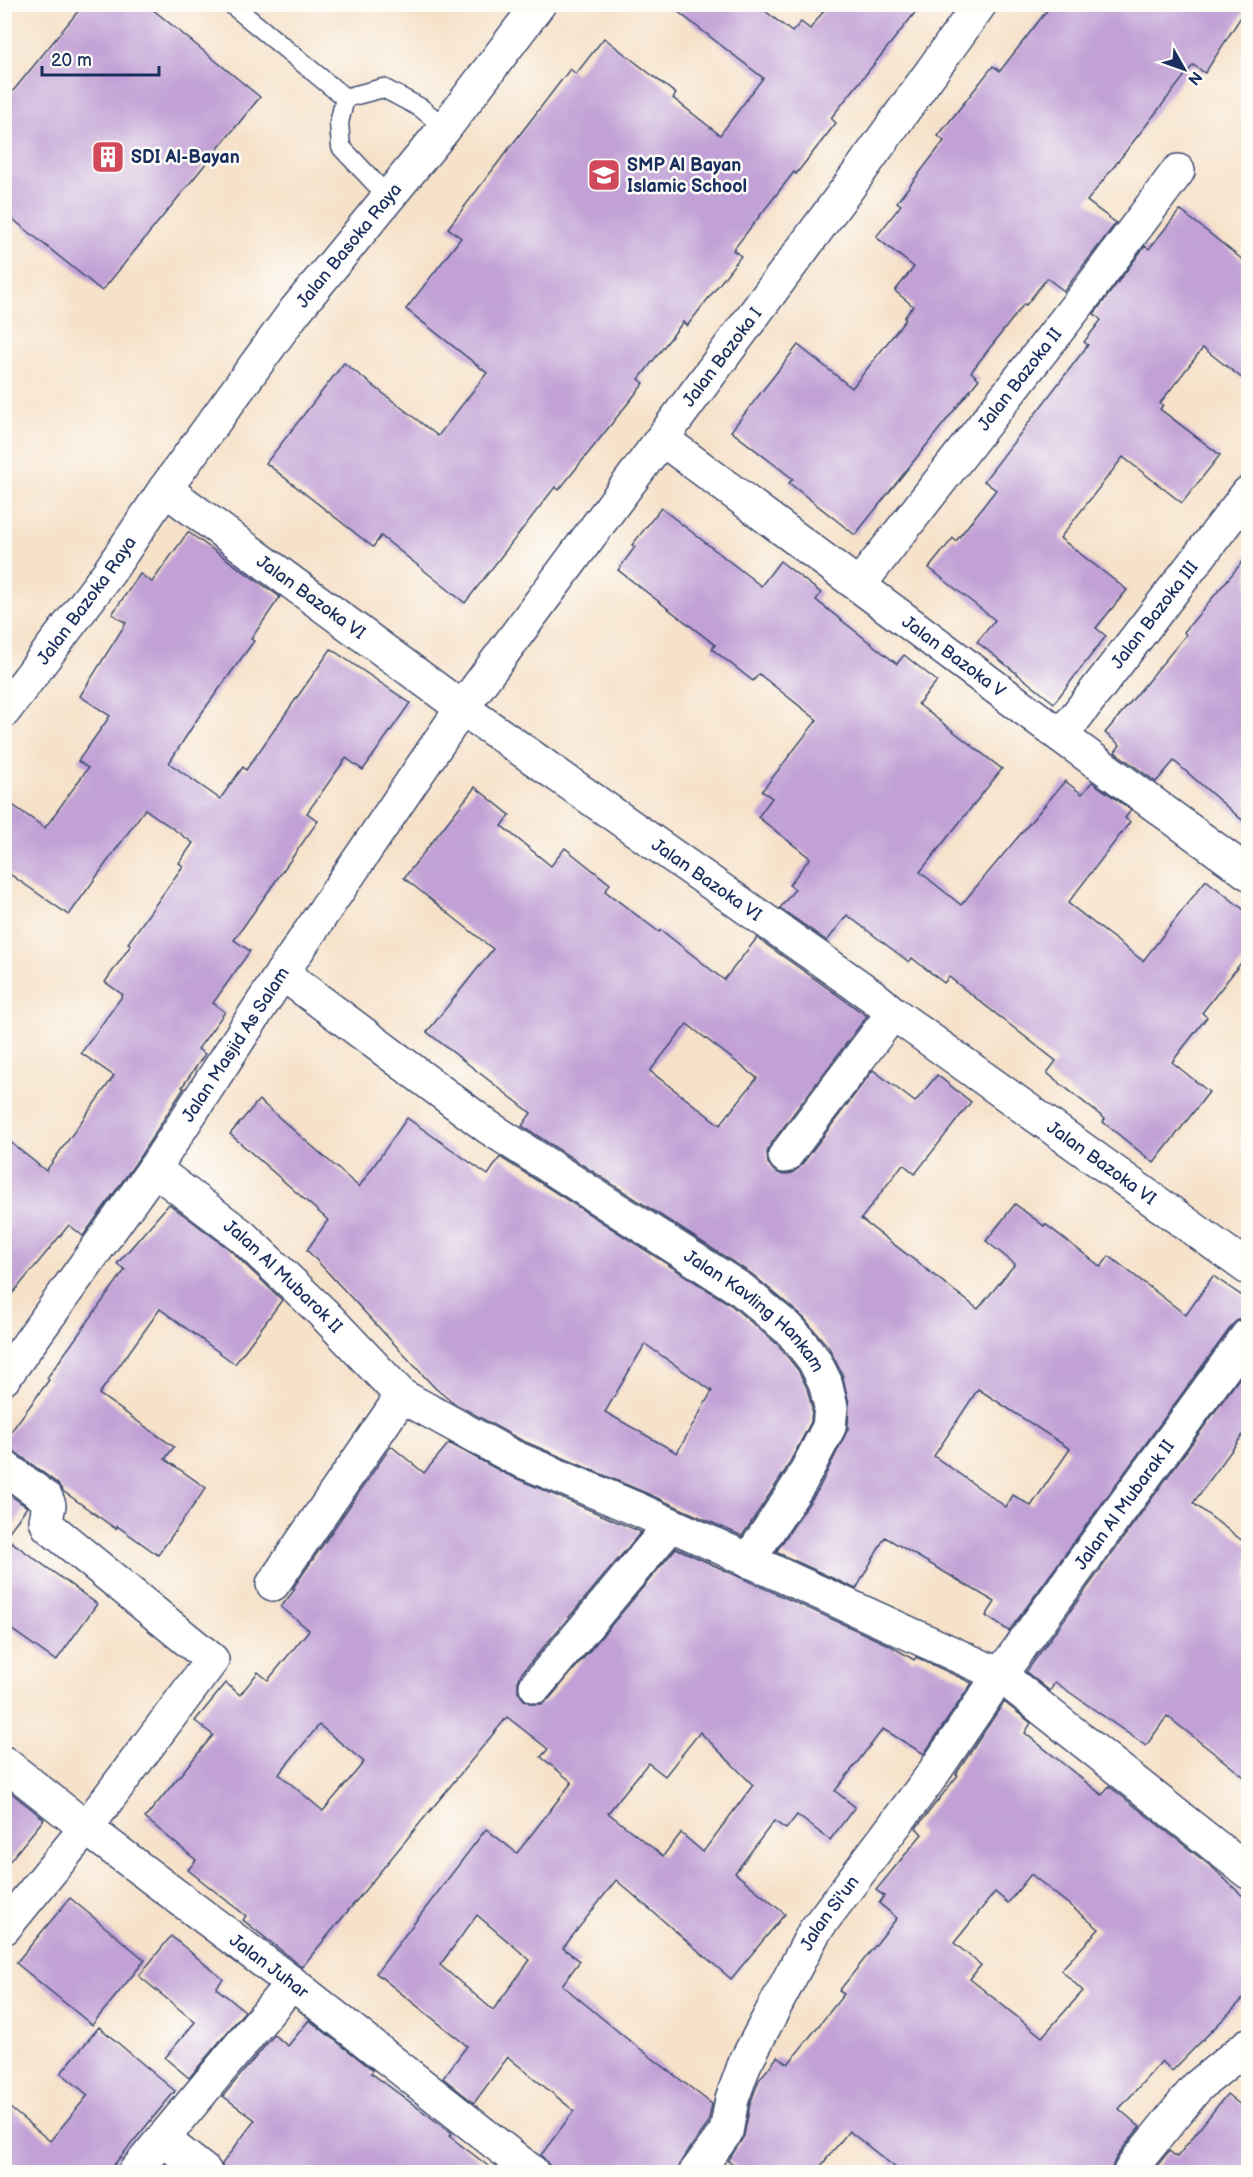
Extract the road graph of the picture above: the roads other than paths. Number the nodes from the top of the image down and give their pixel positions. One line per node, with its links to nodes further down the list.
1 (231, 4): 4 (lane)
2 (539, 4): 5 (street, Jalan Basoka Raya)
3 (980, 4): 8 (street, Jalan Bazoka I)
4 (345, 98): 5 (lane); 7 (lane)
5 (445, 128): 7 (street, Jalan Basoka Raya)
6 (1178, 171): 11 (street, Jalan Bazoka II)
7 (389, 198): 9 (street, Jalan Basoka Raya)
8 (662, 438): 11 (street, Jalan Bazoka V); 12 (street, Jalan Bazoka I)
9 (165, 489): 12 (street, Jalan Bazoka VI); 13 (street, Jalan Bazoka Raya)
10 (1248, 493): 14 (street, Jalan Bazoka III)
11 (859, 585): 14 (street, Jalan Bazoka V)
12 (462, 708): 16 (street, Jalan Masjid As Salam); 17 (street, Jalan Bazoka VI)
13 (4, 711)
14 (1061, 736): 15 (street, Jalan Bazoka V)
15 (1248, 873)
16 (282, 973): 19 (street, Jalan Masjid As Salam); 26 (street, Jalan Kavling Hankam)
17 (893, 1013): 18 (street); 20 (street, Jalan Bazoka VI)
18 (786, 1156)
19 (154, 1169): 22 (street, Jalan Masjid As Salam); 23 (street, Jalan Al Mubarok II)
20 (1248, 1268)
21 (1248, 1335): 28 (street, Jalan Al Mubarak II)
22 (4, 1378)
23 (402, 1396): 25 (street, Jalan Al Mubarok II); 27 (street)
24 (4, 1467): 31 (street)
25 (671, 1525): 26 (street, Jalan Al Mubarok II); 29 (street)
26 (748, 1561): 28 (street)
27 (273, 1584)
28 (1000, 1675): 32 (street); 40 (street, Jalan Si'un)
29 (536, 1686)
30 (4, 1763): 31 (street, Jalan Juhar)
31 (86, 1828): 33 (street); 34 (street, Jalan Juhar)
32 (1248, 1872)
33 (4, 1928)
34 (292, 1983): 36 (street); 39 (street, Jalan Juhar)
35 (1247, 2048): 41 (street)
36 (163, 2139): 37 (street); 38 (street)
37 (135, 2172)
38 (205, 2172)
39 (532, 2172)
40 (696, 2172)
41 (1130, 2172)

